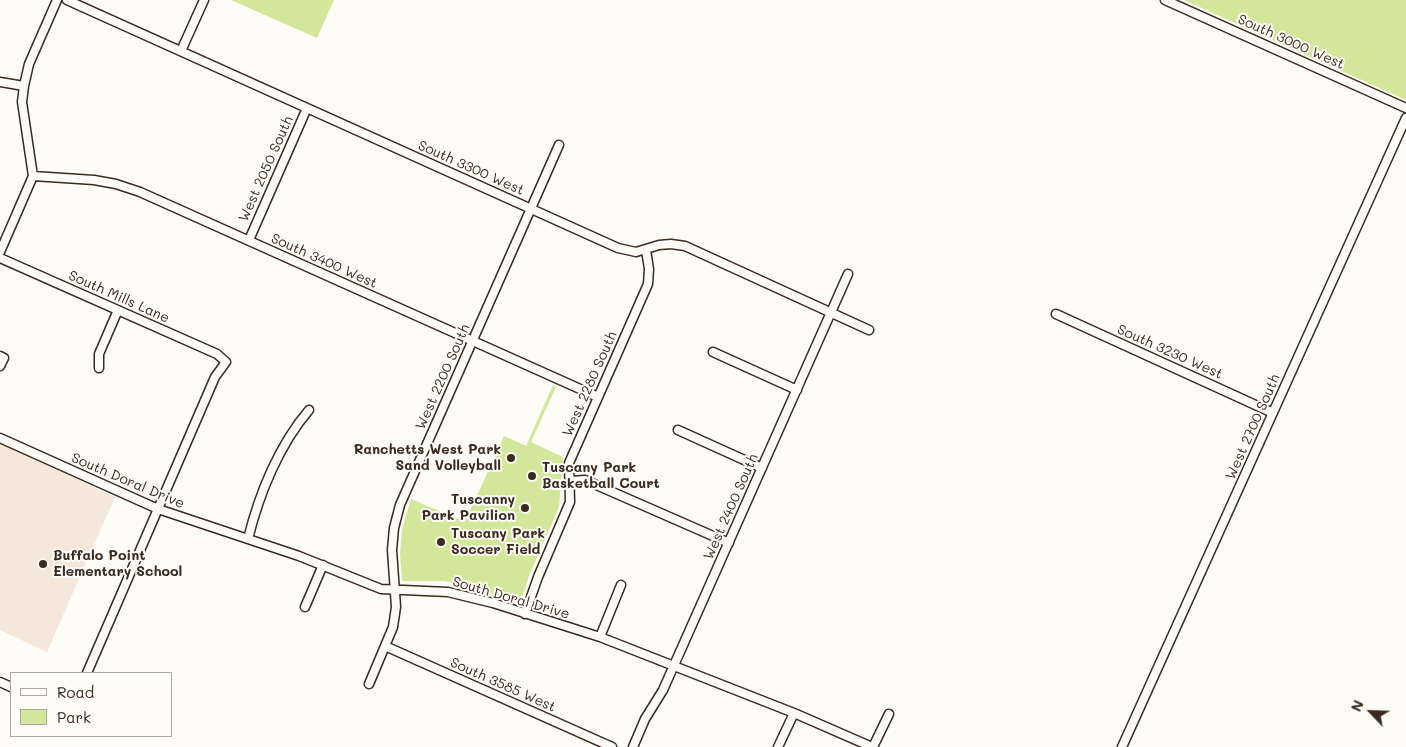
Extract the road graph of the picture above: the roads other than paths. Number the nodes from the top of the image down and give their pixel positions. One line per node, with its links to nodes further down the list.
1 (57, 0): 7 (street)
2 (67, 0): 5 (street, South 3300 West)
3 (204, 0): 5 (street)
4 (1165, 0): 9 (street, South 3000 West)
5 (181, 51): 8 (street, South 3300 West)
6 (0, 82): 7 (street)
7 (24, 86): 12 (street)
8 (307, 108): 13 (street, South 3300 West); 14 (street, West 2050 South)
9 (1406, 108)
10 (1406, 118): 31 (street, West 2700 South)
11 (559, 145): 13 (street, West 2200 South)
12 (33, 176): 14 (street, South 3400 West); 16 (street)
13 (530, 209): 15 (street, South 3300 West); 23 (street, West 2200 South)
14 (248, 240): 23 (street, South 3400 West)
15 (646, 250): 20 (street, South 3300 West); 29 (street, West 2280 South)
16 (0, 252)
17 (0, 258): 19 (street, South Mills Lane)
18 (848, 274): 20 (street, West 2400 South)
19 (118, 310): 27 (street); 36 (street, South Mills Lane)
20 (831, 313): 22 (street, South 3300 West); 28 (street, West 2400 South)
21 (1056, 314): 31 (street, South 3230 West)
22 (868, 330)
23 (472, 341): 29 (street, South 3400 West); 41 (street, West 2200 South)
24 (713, 352): 28 (street)
25 (2, 357): 26 (street)
26 (0, 366)
27 (99, 368)
28 (797, 390): 34 (street, West 2400 South)
29 (598, 397): 35 (street, West 2280 South)
30 (309, 410): 37 (street)
31 (1273, 413): 55 (street, West 2700 South)
32 (678, 430): 34 (street)
33 (0, 438): 36 (street, South Doral Drive)
34 (762, 468): 38 (street, West 2400 South)
35 (570, 481): 38 (street); 43 (street, West 2280 South)
36 (158, 509): 37 (street, South Doral Drive); 47 (street)
37 (248, 539): 39 (street, South Doral Drive)
38 (728, 543): 46 (street, West 2400 South)
39 (323, 565): 41 (street, South Doral Drive); 42 (street)
40 (621, 585): 44 (street)
41 (394, 590): 43 (street, South Doral Drive); 45 (street, West 2200 South)
42 (305, 607)
43 (525, 614): 44 (street, South Doral Drive)
44 (600, 637): 46 (street, South Doral Drive)
45 (385, 646): 48 (street, West 2200 South); 51 (street, South 3585 West)
46 (673, 666): 49 (street, South Doral Drive); 52 (street, West 2400 South)
47 (87, 672)
48 (369, 684)
49 (794, 713): 53 (street); 54 (street, South Doral Drive)
50 (889, 714): 54 (street)
51 (612, 747)
52 (632, 747)
53 (778, 747)
54 (873, 747)
55 (1122, 747)

